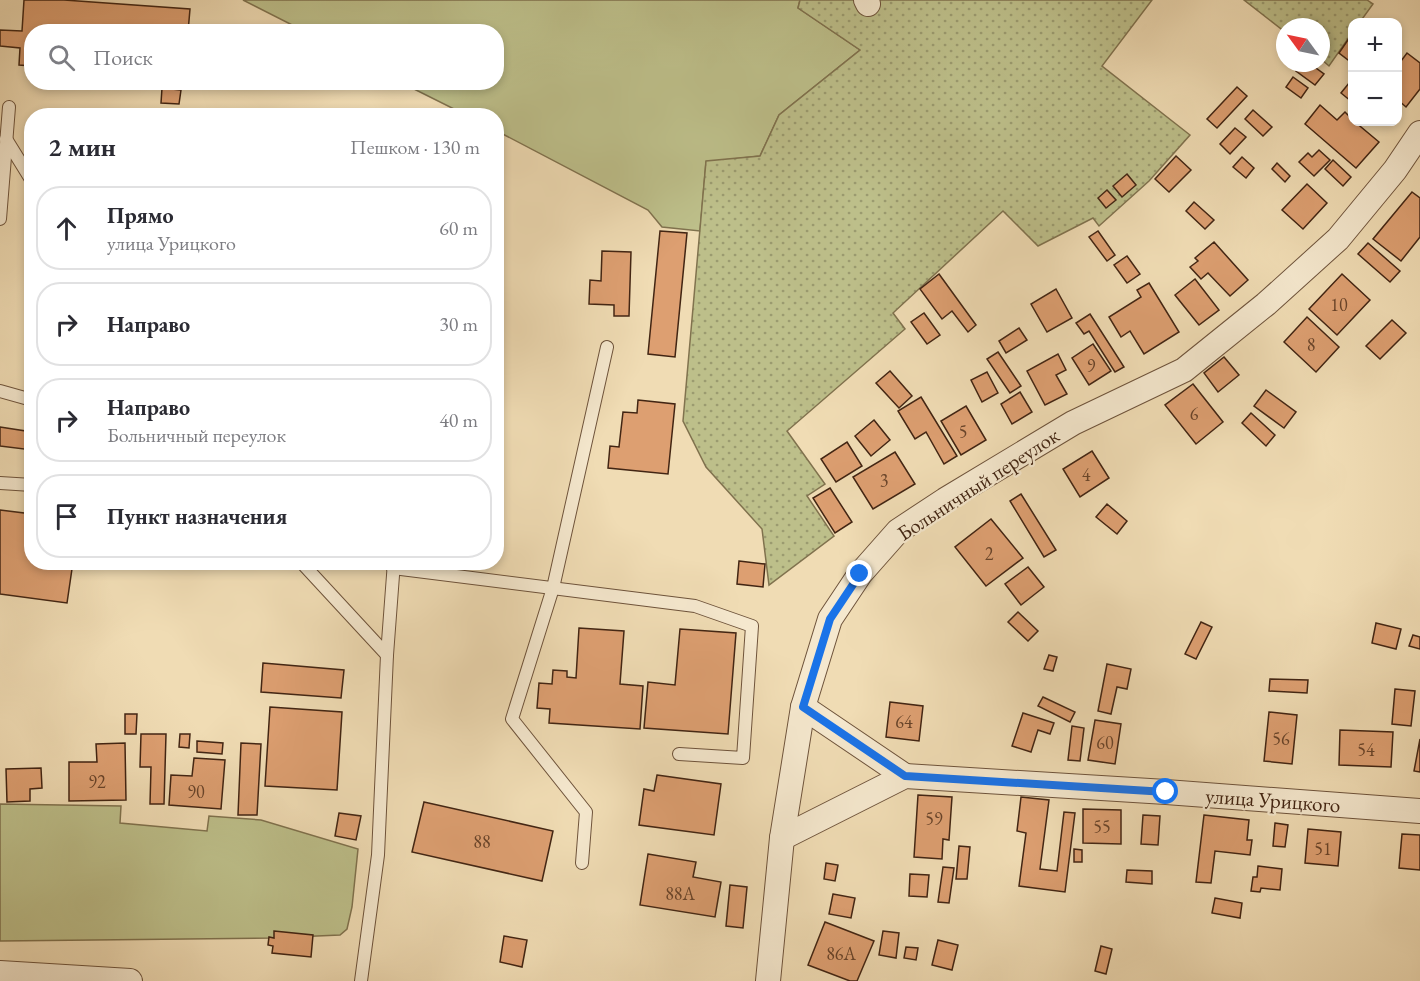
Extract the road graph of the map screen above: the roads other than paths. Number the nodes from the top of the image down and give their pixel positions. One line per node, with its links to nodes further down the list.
1 (9, 107): 3 (lane)
2 (1420, 133): 16 (street, Больничный переулок)
3 (6, 139): 4 (lane); 5 (lane)
4 (24, 168)
5 (0, 219)
6 (607, 347): 14 (lane)
7 (0, 391): 8 (lane)
8 (24, 398)
9 (0, 483): 10 (lane)
10 (24, 484)
11 (308, 570): 15 (lane)
12 (394, 570): 15 (lane)
13 (429, 570): 14 (lane)
14 (553, 588): 17 (lane); 21 (lane)
15 (387, 655): 24 (lane)
16 (803, 707): 18 (street); 20 (street, Больничный переулок)
17 (679, 754)
18 (905, 776): 19 (street, улица Урицкого); 20 (street)
19 (1420, 811)
20 (782, 838): 25 (street, Больничный переулок)
21 (582, 863)
22 (0, 973): 23 (street)
23 (130, 981)
24 (361, 981)
25 (768, 981)

